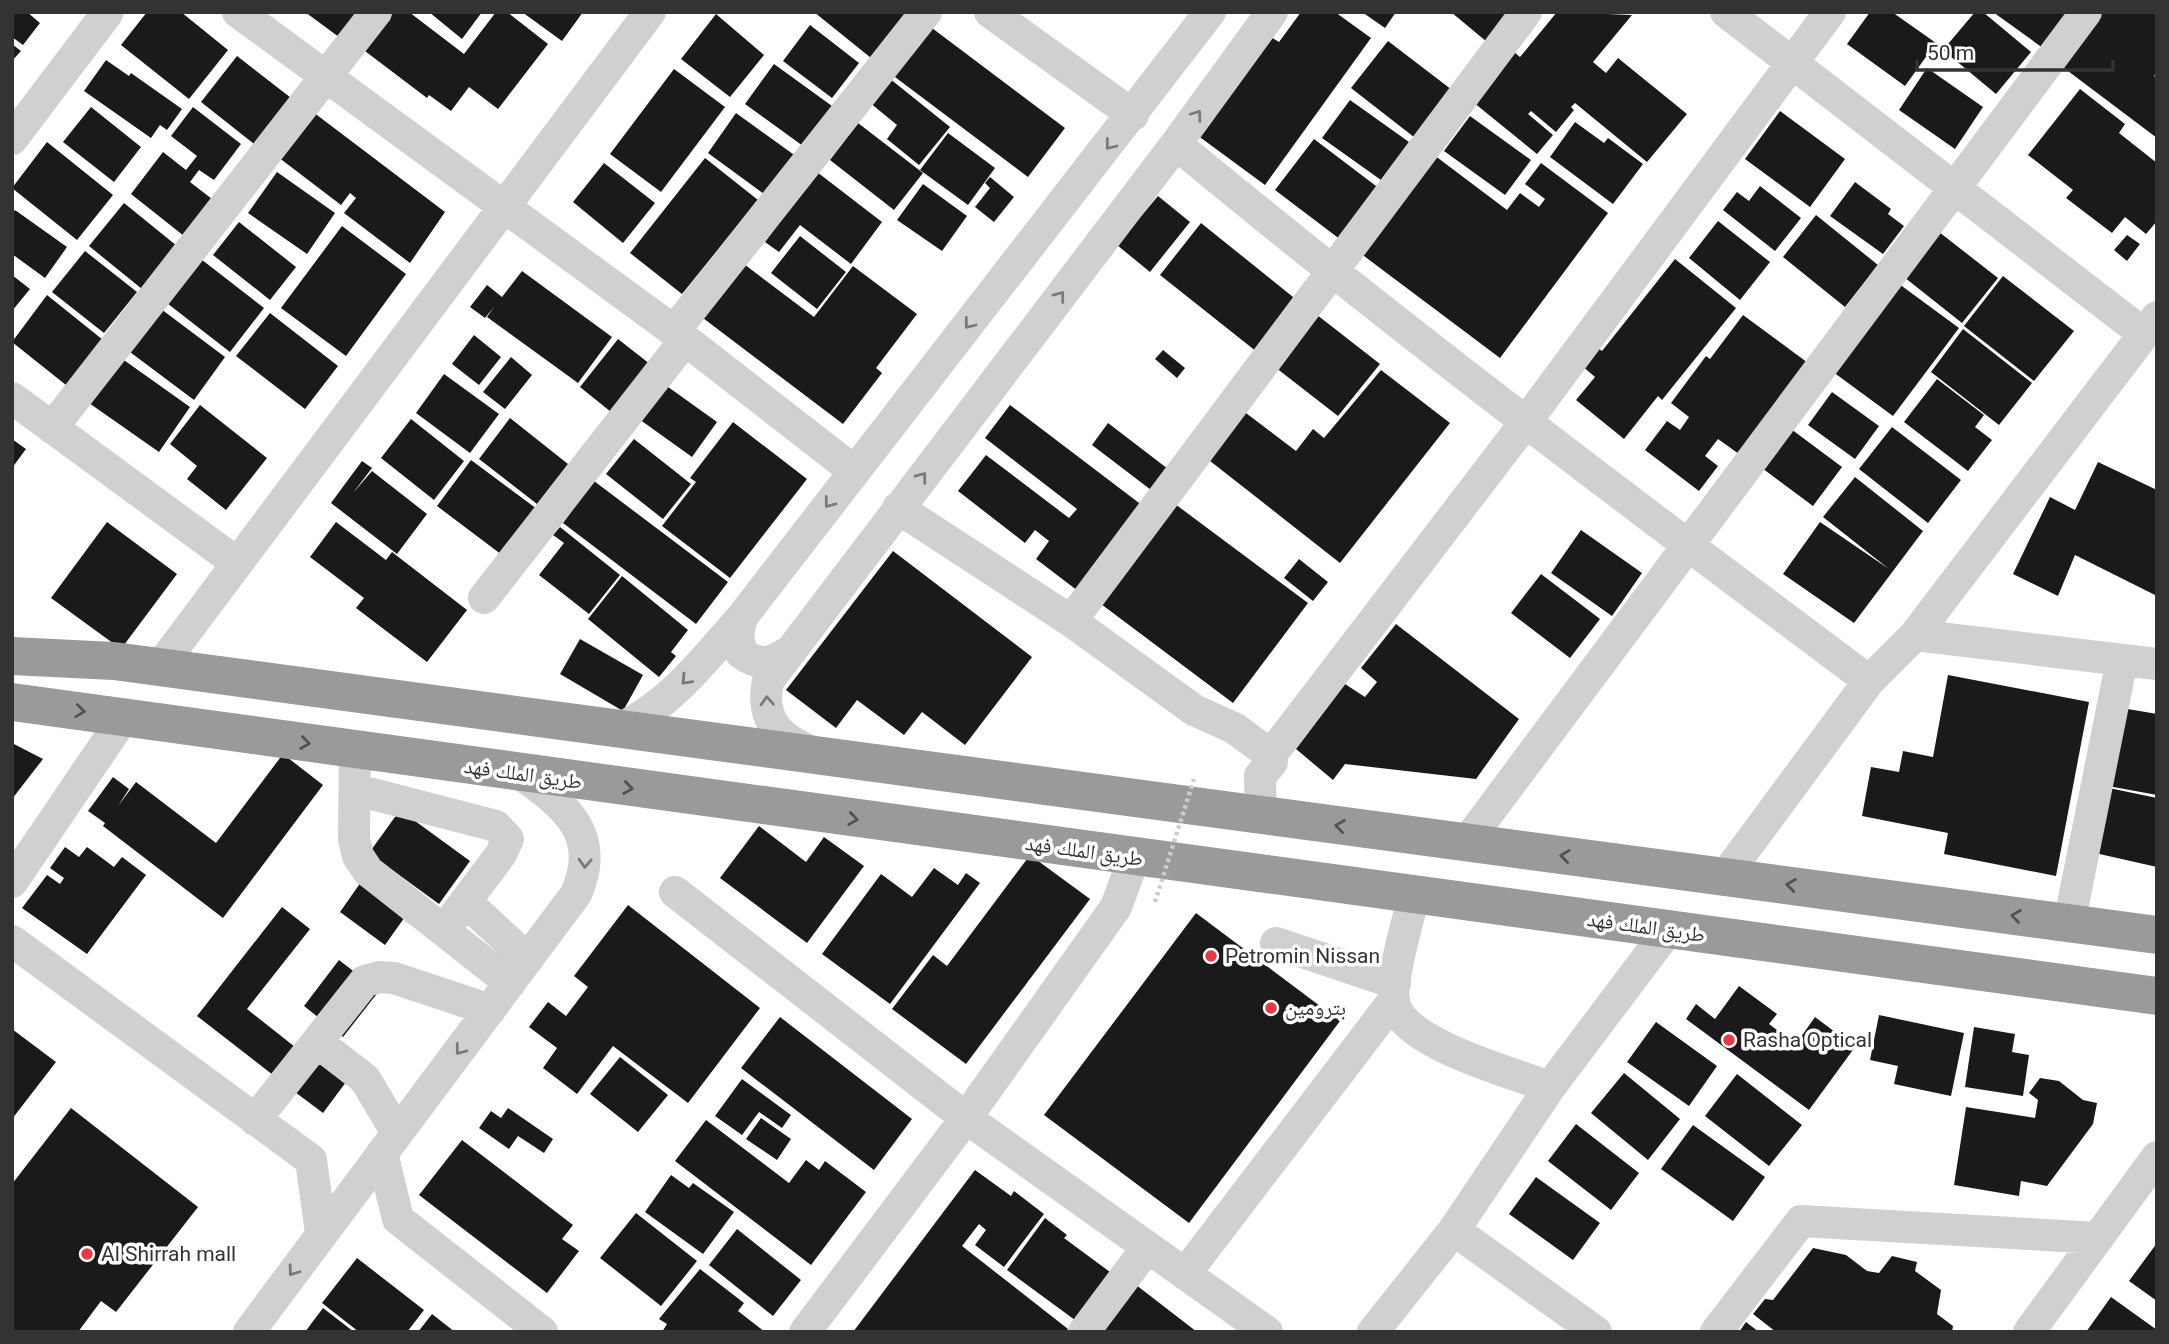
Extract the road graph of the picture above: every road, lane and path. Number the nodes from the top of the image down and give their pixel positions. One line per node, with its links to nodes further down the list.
1 (108, 12): 16 (street)
2 (238, 12): 14 (street)
3 (376, 12): 14 (street)
4 (650, 12): 19 (street)
5 (926, 12): 22 (street)
6 (990, 12): 15 (street)
7 (1210, 12): 15 (street)
8 (1272, 12): 17 (street, one-way to 8)
9 (1526, 12): 20 (street)
10 (1726, 12): 13 (street)
11 (1830, 12): 13 (street)
12 (2086, 12): 18 (street)
13 (1792, 63): 18 (street); 24 (street)
14 (327, 78): 19 (street); 25 (street)
15 (1133, 116): 26 (street, one-way to 26)
16 (12, 139)
17 (1176, 144): 20 (street); 27 (street, one-way to 17)
18 (1957, 189): 21 (street); 28 (street)
19 (503, 208): 22 (street); 29 (street)
20 (1333, 274): 24 (street); 32 (street)
21 (2150, 325): 33 (street)
22 (679, 336): 26 (street); 30 (street)
23 (12, 398): 25 (street)
24 (1525, 423): 28 (street); 44 (street)
25 (52, 428): 29 (street)
26 (854, 471): 31 (street, one-way to 31)
27 (898, 508): 32 (street); 34 (street)
28 (1689, 547): 39 (street); 50 (street)
29 (237, 563): 38 (street)
30 (484, 598)
31 (742, 617): 34 (street); 42 (street, one-way to 42)
32 (1070, 621): 44 (street)
33 (1915, 635): 36 (street); 39 (street)
34 (787, 653): 45 (street, one-way to 34)
35 (12, 656): 38 (highway)
36 (2122, 660): 37 (street); 58 (street)
37 (2157, 664)
38 (159, 668): 42 (highway)
39 (1869, 681): 52 (street)
40 (12, 702): 41 (highway, طريق الملك فهد, one-way to 41)
41 (124, 717): 43 (highway, طريق الملك فهد, one-way to 43); 53 (street)
42 (619, 729): 45 (highway)
43 (355, 750): 46 (highway, طريق الملك فهد); 48 (street)
44 (1271, 755): 49 (street)
45 (830, 759): 49 (highway)
46 (520, 774): 51 (highway, طريق الملك فهد, one-way to 51); 64 (street, one-way to 64)
47 (1194, 779): 57 (path, bridge)
48 (357, 790): 56 (street); 60 (street)
49 (1261, 815): 50 (highway, one-way to 49)
50 (1466, 844): 52 (highway, one-way to 50)
51 (1133, 858): 55 (highway, طريق الملك فهد); 70 (street)
52 (1725, 876): 58 (highway, one-way to 52)
53 (12, 882)
54 (675, 892): 70 (street)
55 (1414, 896): 59 (highway, طريق الملك فهد); 65 (street)
56 (466, 902): 60 (street); 64 (street)
57 (1155, 902)
58 (2069, 923): 61 (highway)
59 (1668, 929): 66 (highway, طريق الملك فهد); 69 (street)
60 (444, 930): 64 (street)
61 (2157, 935)
62 (12, 941): 71 (street)
63 (1276, 943): 65 (street)
64 (519, 971): 67 (street)
65 (1394, 991): 69 (street); 78 (street)
66 (2157, 996)
67 (490, 1010): 68 (street); 72 (street, one-way to 72)
68 (317, 1042): 71 (street); 72 (street)
69 (1550, 1087): 74 (street)
70 (966, 1118): 77 (street); 81 (street)
71 (256, 1120): 75 (street)
72 (390, 1143): 75 (street); 79 (street)
73 (2157, 1157): 76 (street)
74 (1454, 1230): 84 (street); 85 (street)
75 (321, 1233): 80 (street, one-way to 80)
76 (2098, 1238): 86 (street); 87 (street)
77 (1146, 1249): 78 (street); 82 (street)
78 (1185, 1274): 83 (street)
79 (536, 1330)
80 (249, 1332)
81 (805, 1332)
82 (1084, 1332)
83 (1267, 1332)
84 (1373, 1332)
85 (1596, 1332)
86 (1716, 1332)
87 (2029, 1332)

